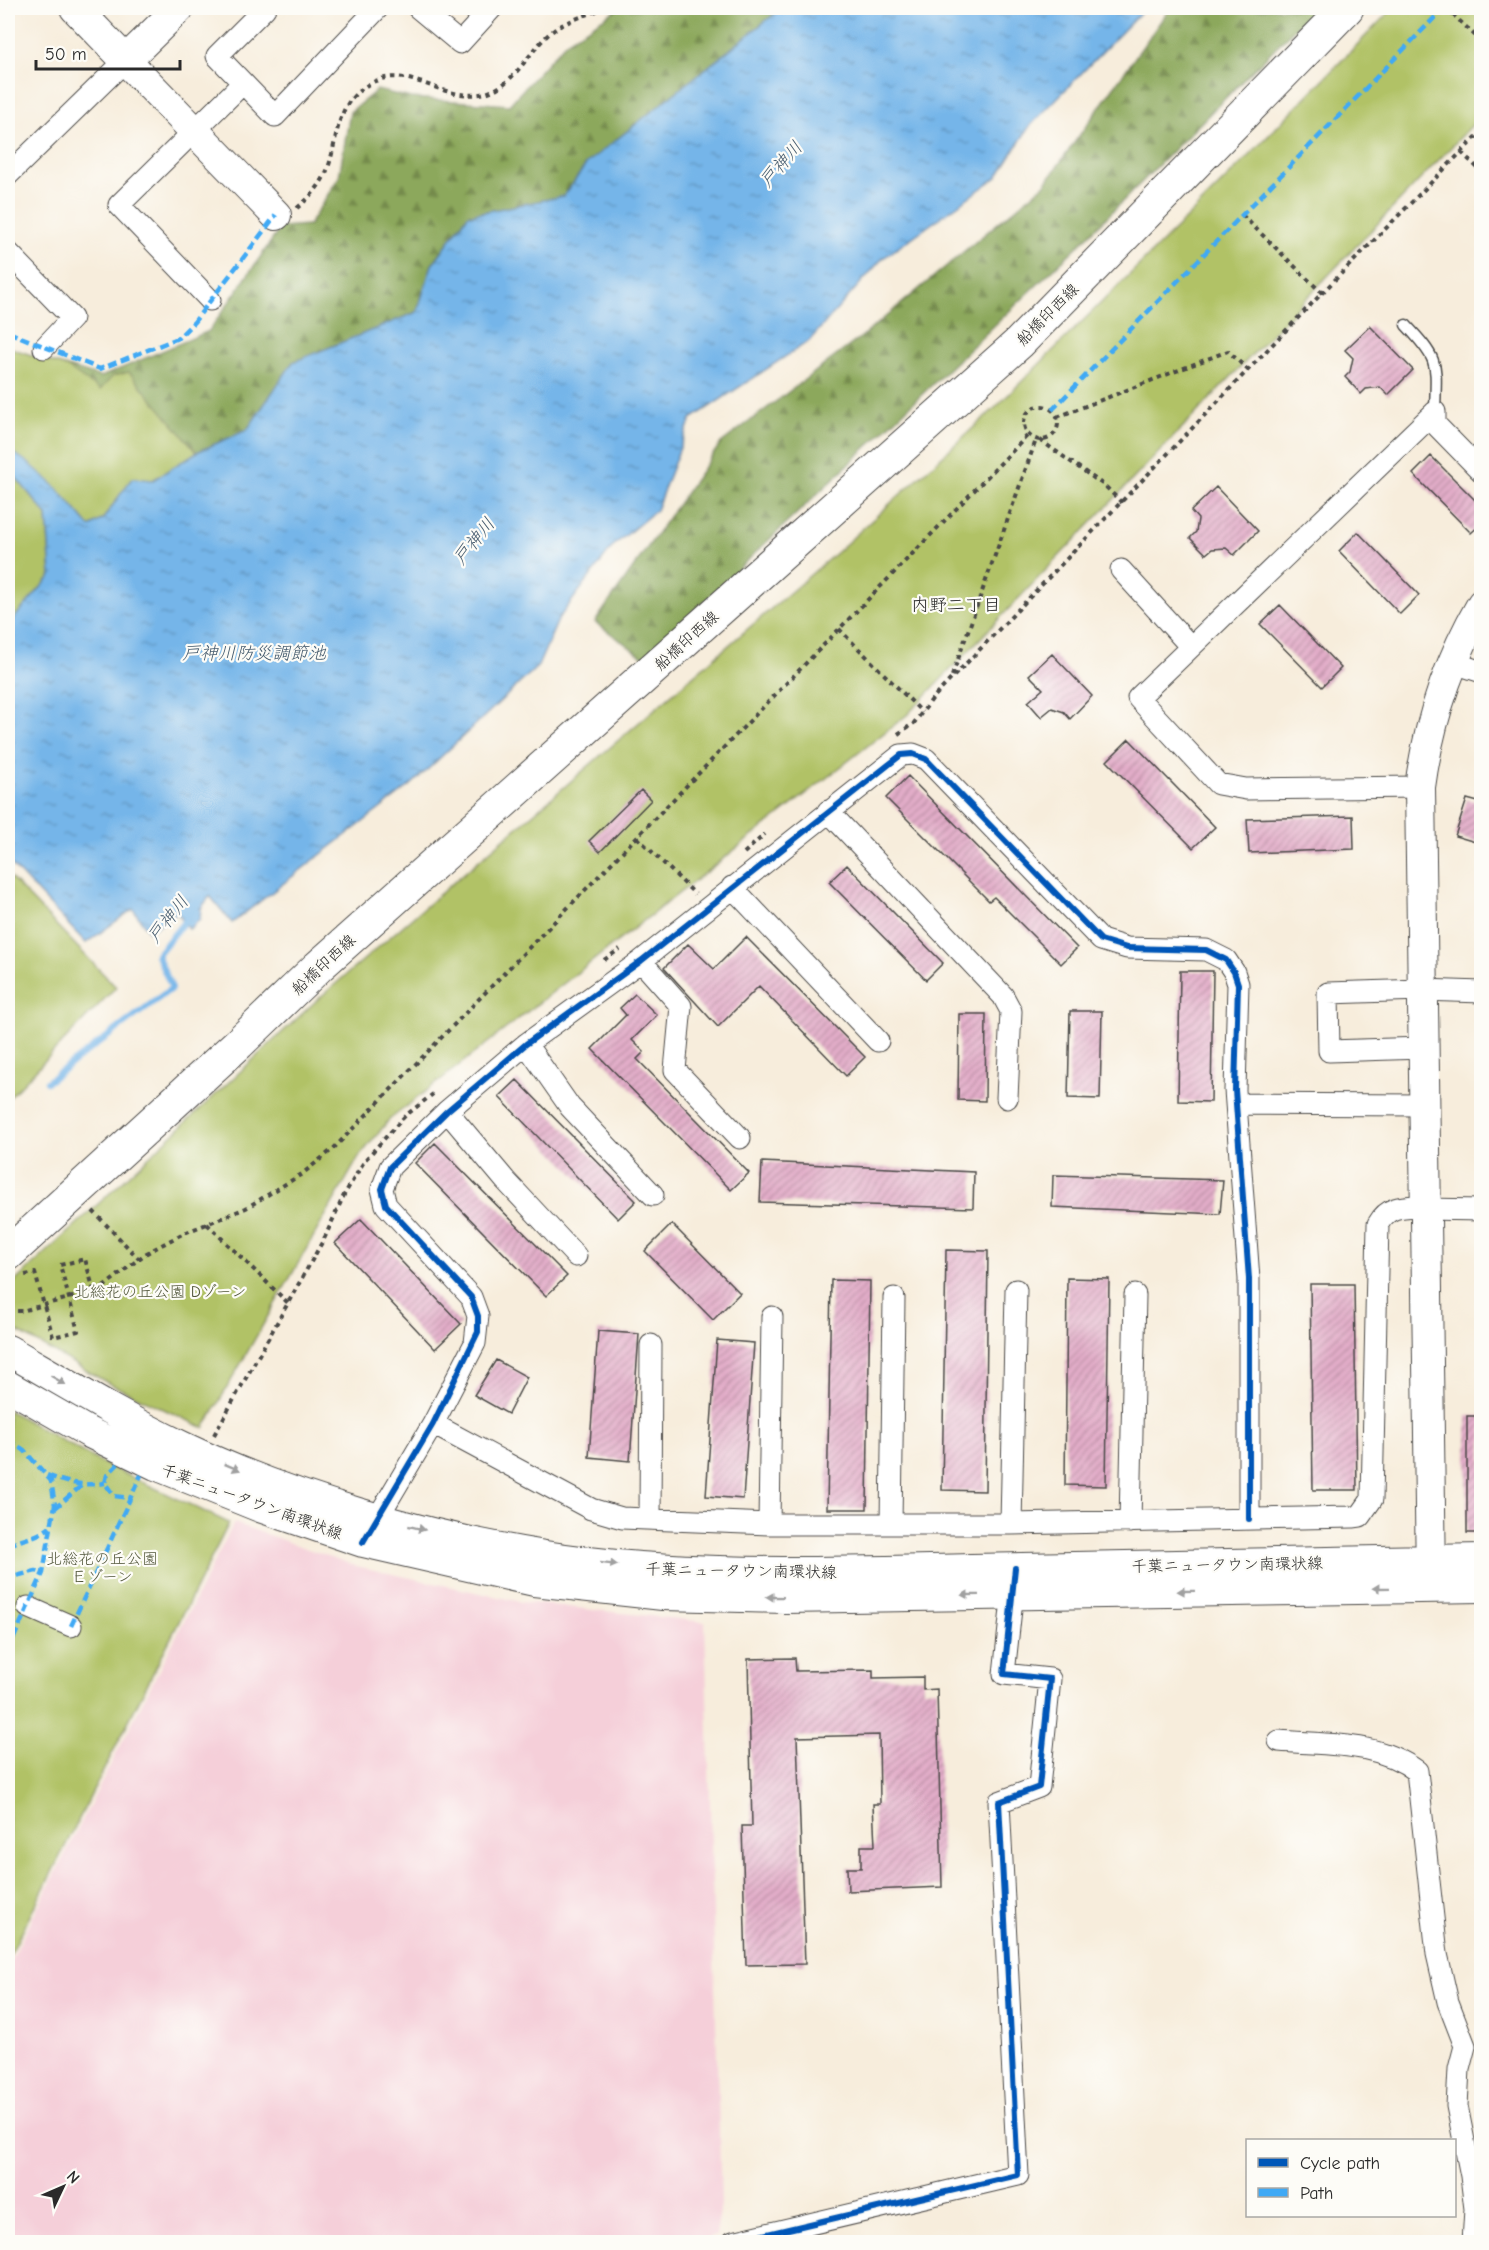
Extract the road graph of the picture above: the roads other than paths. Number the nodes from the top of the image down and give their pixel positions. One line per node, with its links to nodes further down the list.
1 (75, 8): 8 (main road)
2 (179, 8): 8 (main road)
3 (265, 8): 9 (street)
4 (378, 8): 9 (street)
5 (418, 8): 6 (street)
6 (492, 8)
7 (1347, 8): 42 (main road, 船橋印西線)
8 (126, 60): 10 (main road); 11 (street)
9 (243, 83): 10 (street)
10 (194, 130): 12 (main road); 14 (street)
11 (8, 175)
12 (286, 212)
13 (8, 252): 16 (street)
14 (210, 300)
15 (1406, 325): 17 (lane)
16 (44, 348)
17 (1435, 412): 18 (street); 21 (street)
18 (1482, 472)
19 (1121, 570): 21 (street)
20 (1482, 604): 22 (main road)
21 (1191, 646): 24 (street)
22 (1451, 662): 23 (street); 24 (main road)
23 (1482, 672)
24 (1420, 787): 28 (main road)
25 (828, 811): 26 (street); 33 (street); 34 (street)
26 (732, 887): 27 (street); 30 (street)
27 (641, 961): 31 (street); 37 (street)
28 (1422, 990): 29 (street); 32 (main road); 32 (street)
29 (1482, 992)
30 (878, 1041)
31 (526, 1044): 36 (street); 38 (street)
32 (1423, 1048): 35 (main road)
33 (1007, 1098)
34 (1236, 1104): 35 (street); 52 (street)
35 (1424, 1105): 39 (main road)
36 (447, 1111): 41 (street); 50 (street)
37 (740, 1138)
38 (653, 1195)
39 (1425, 1208): 40 (street); 52 (street); 59 (main road)
40 (1482, 1210)
41 (576, 1256)
42 (12, 1263)
43 (1016, 1290): 56 (street)
44 (1135, 1295): 53 (street)
45 (894, 1298): 55 (street)
46 (772, 1317): 54 (street)
47 (651, 1345): 51 (street)
48 (8, 1350): 57 (main road, 千葉ニュータウン南環状線, one-way to 57)
49 (8, 1386): 57 (main road, 千葉ニュータウン南環状線)
50 (433, 1424): 51 (street); 57 (street)
51 (650, 1519): 54 (street)
52 (1248, 1519): 53 (street)
53 (1130, 1522): 56 (street)
54 (769, 1524): 55 (street)
55 (891, 1524): 56 (street)
56 (1011, 1524)
57 (370, 1530): 60 (main road, 千葉ニュータウン南環状線)
58 (1482, 1559): 59 (main road, 千葉ニュータウン南環状線)
59 (1431, 1574): 60 (main road, 千葉ニュータウン南環状線); 61 (main road, 千葉ニュータウン南環状線)
60 (1014, 1581): 65 (street)
61 (1482, 1587)
62 (28, 1606): 63 (street)
63 (71, 1626)
64 (1279, 1742): 66 (street)
65 (733, 2242)
66 (1473, 2242)

